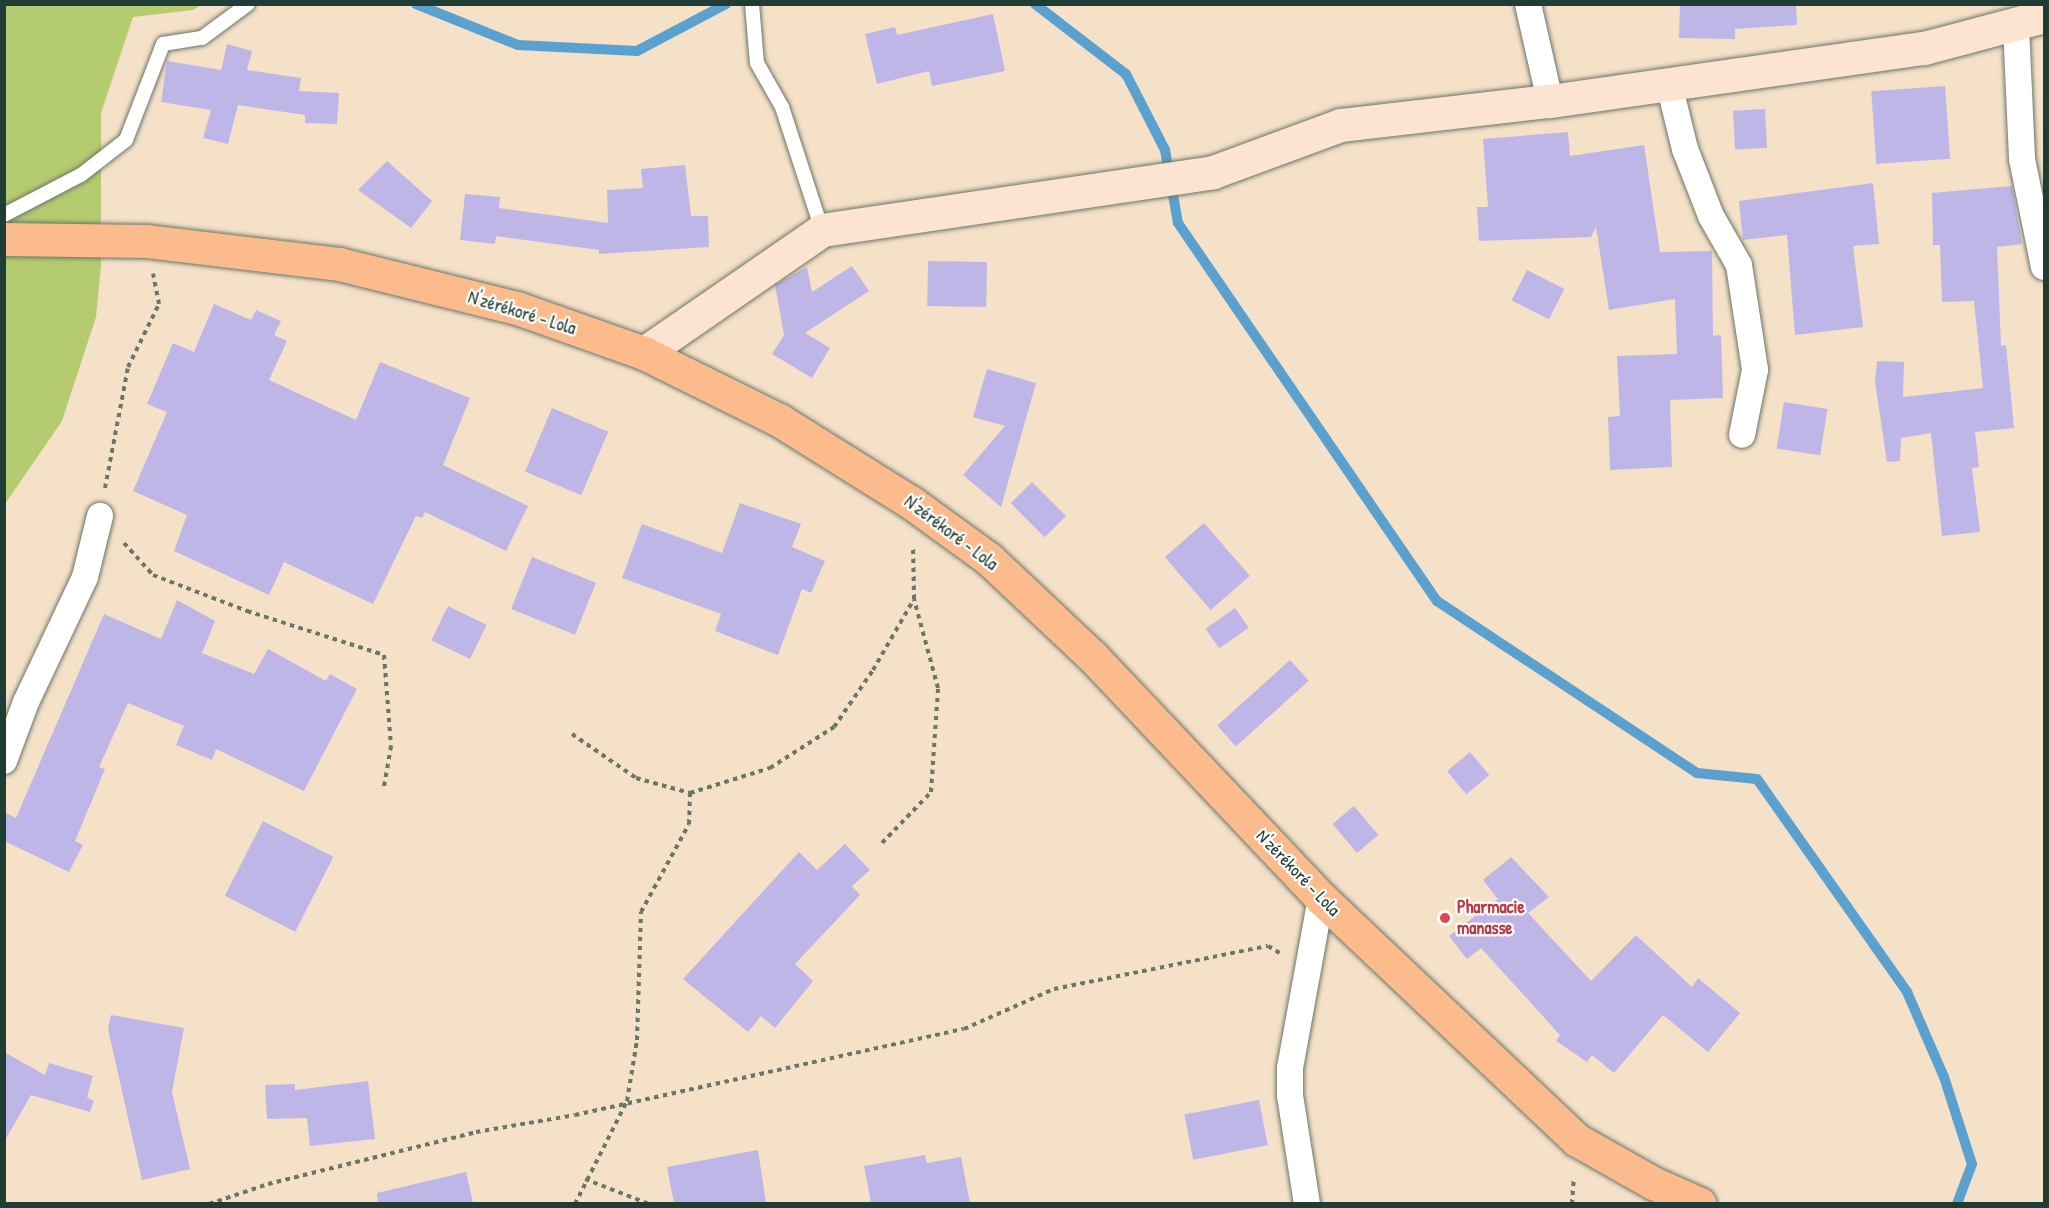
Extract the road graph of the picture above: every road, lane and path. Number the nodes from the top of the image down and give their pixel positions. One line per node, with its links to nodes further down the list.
1 (248, 4): 8 (lane)
2 (752, 4): 9 (lane)
3 (1528, 4): 6 (street)
4 (2030, 21): 5 (street); 7 (street)
5 (1669, 84): 6 (street); 14 (street)
6 (1550, 102): 9 (street)
7 (2033, 165): 12 (street)
8 (4, 215)
9 (822, 230): 13 (street)
10 (4, 239): 11 (highway, N'zérékoré - Lola)
11 (147, 241): 13 (highway, N'zérékoré - Lola); 16 (path)
12 (2044, 267)
13 (644, 353): 15 (highway, N'zérékoré - Lola)
14 (1742, 435)
15 (912, 503): 17 (path); 23 (highway, N'zérékoré - Lola)
16 (100, 516): 19 (street); 20 (path)
17 (914, 599): 21 (path); 22 (path)
18 (572, 734): 21 (path)
19 (4, 761)
20 (384, 787)
21 (690, 793): 25 (path)
22 (882, 843)
23 (1321, 898): 24 (street); 31 (highway, N'zérékoré - Lola)
24 (1307, 970): 25 (path); 30 (street)
25 (627, 1101): 26 (path); 27 (path)
26 (585, 1179): 28 (path); 29 (path)
27 (209, 1203)
28 (575, 1203)
29 (649, 1203)
30 (1307, 1203)
31 (1700, 1203)

